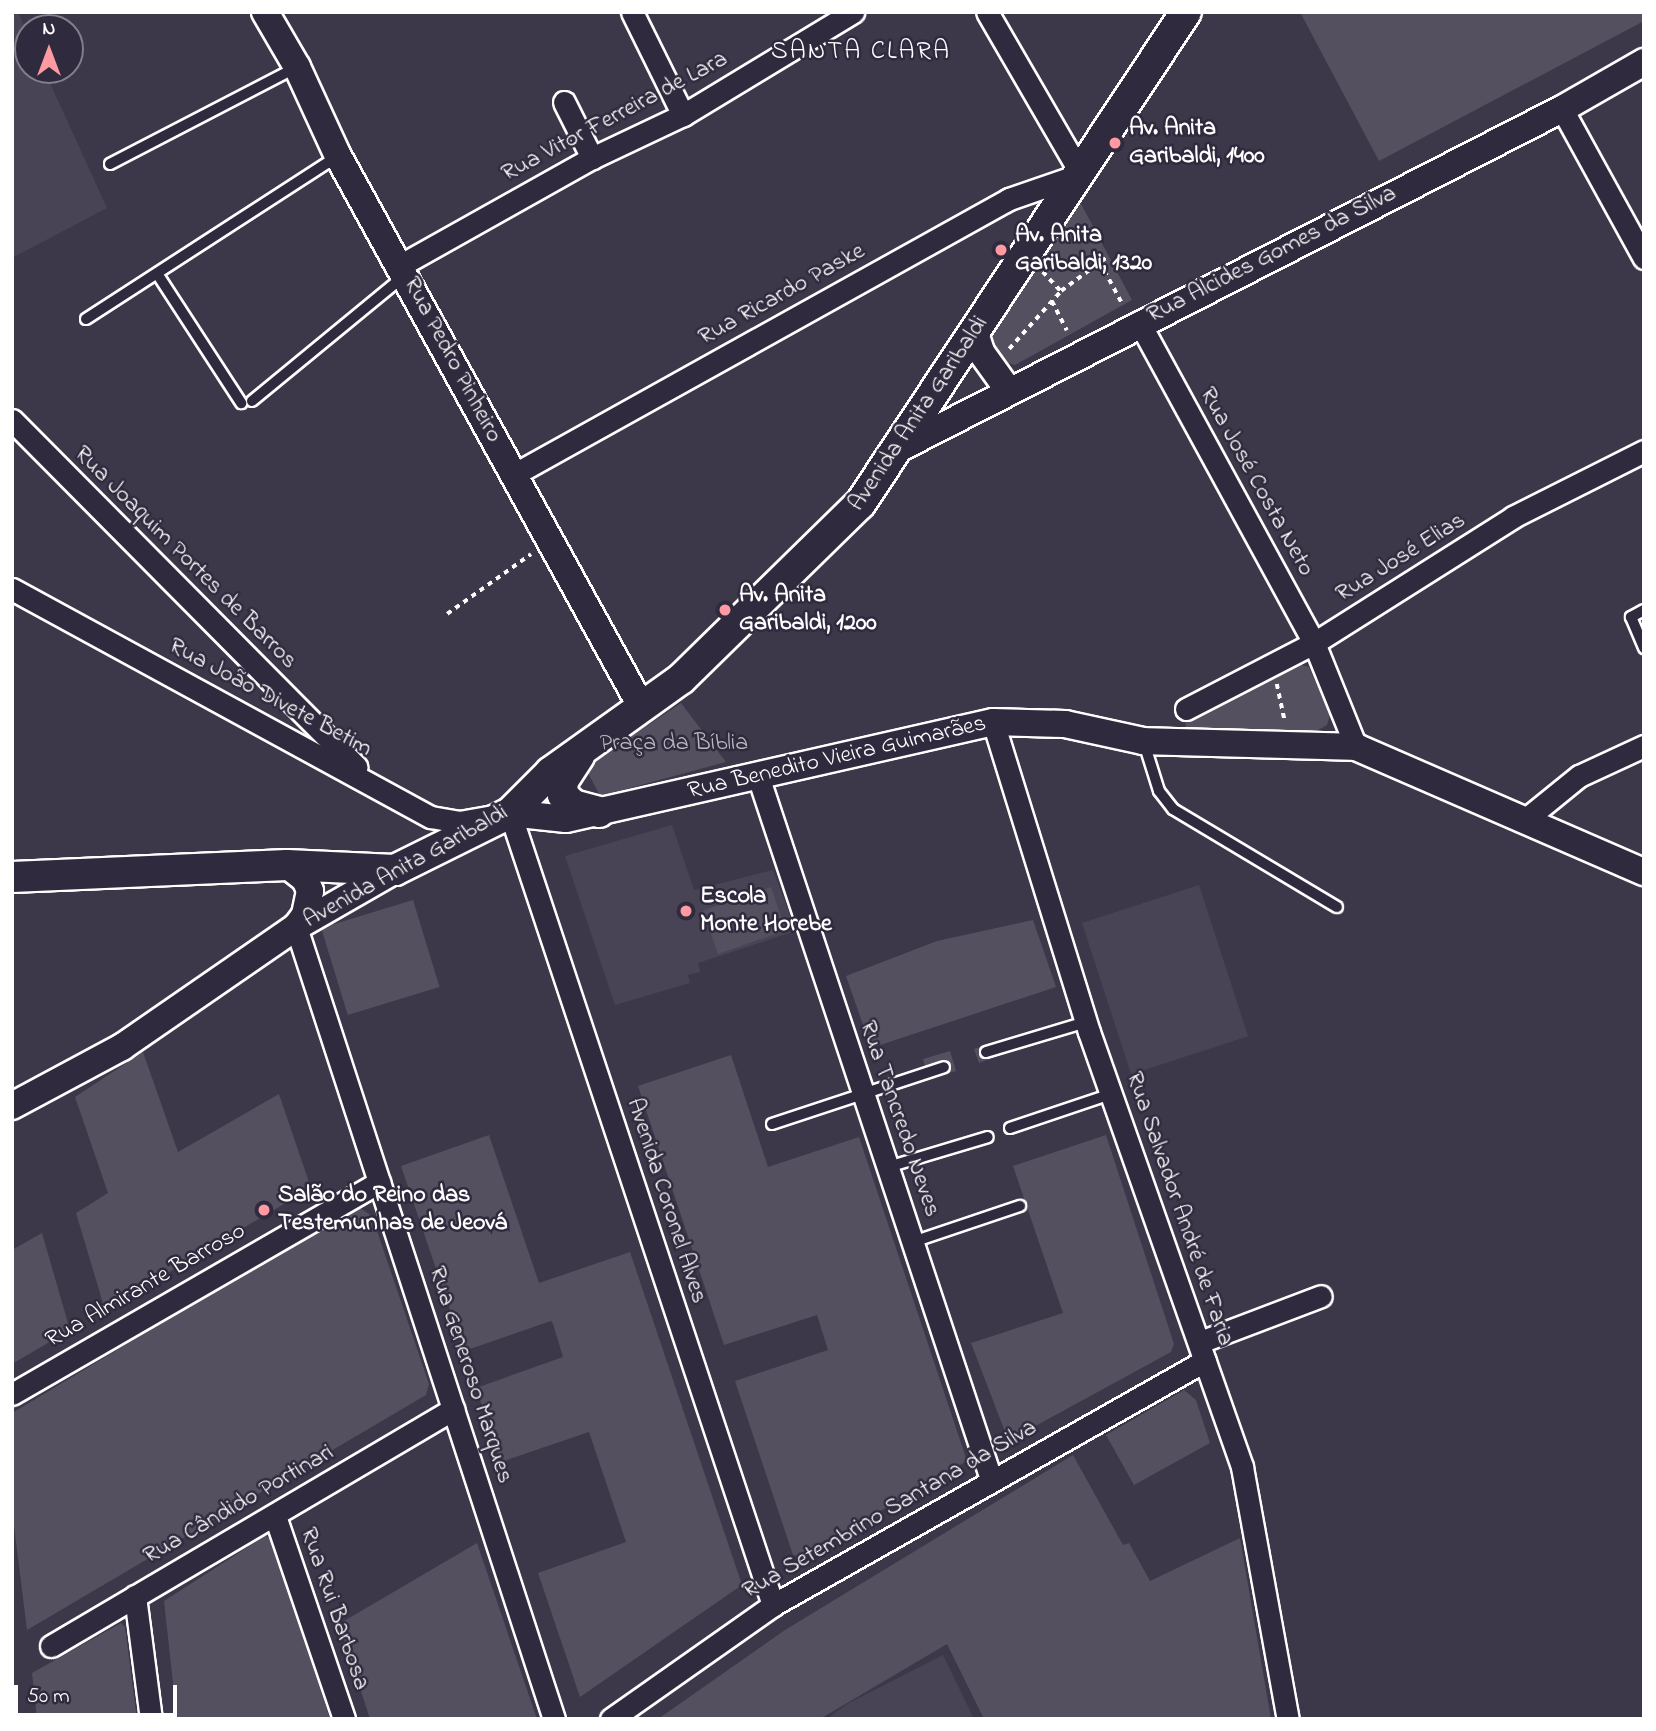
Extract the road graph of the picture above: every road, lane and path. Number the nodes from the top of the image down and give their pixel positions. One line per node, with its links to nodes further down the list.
1 (632, 12): 10 (street)
2 (853, 12): 10 (street, Rua Vitor Ferreira de Lara)
3 (987, 12): 14 (street)
4 (1186, 12): 14 (main road, Avenida Anita Garibaldi)
5 (274, 15): 7 (street, Rua Pedro Pinheiro)
6 (1644, 62): 9 (street, Rua Alcides Gomes da Silva)
7 (297, 66): 11 (street, Rua Pedro Pinheiro); 13 (lane)
8 (564, 102): 12 (street)
9 (1562, 109): 16 (street); 23 (street, Rua Alcides Gomes da Silva)
10 (683, 115): 12 (street, Rua Vitor Ferreira de Lara)
11 (338, 156): 18 (street, Rua Pedro Pinheiro); 19 (lane)
12 (592, 158): 18 (street, Rua Vitor Ferreira de Lara)
13 (110, 164)
14 (1081, 174): 26 (main road, Avenida Anita Garibaldi); 32 (street, Rua Ricardo Paske)
15 (1107, 257): 17 (path)
16 (1644, 258)
17 (1100, 262): 21 (path); 23 (path)
18 (403, 270): 19 (lane); 32 (street, Rua Pedro Pinheiro)
19 (158, 275): 24 (lane)
20 (1053, 281): 21 (path)
21 (1061, 290): 22 (path)
22 (1052, 301): 25 (path); 27 (path)
23 (1131, 313): 28 (street, Rua Alcides Gomes da Silva); 37 (street, Rua José Costa Neto)
24 (86, 319)
25 (1067, 330)
26 (975, 333): 27 (street); 30 (main road, Avenida Anita Garibaldi)
27 (991, 369): 28 (street)
28 (1009, 391): 30 (street, Rua Alcides Gomes da Silva)
29 (12, 420): 49 (street, Rua Joaquim Portes de Barros)
30 (900, 448): 40 (main road, Avenida Anita Garibaldi)
31 (1644, 451): 37 (street, Rua José Elias)
32 (513, 475): 33 (street, Rua Pedro Pinheiro)
33 (549, 539): 36 (path); 40 (street, Rua Pedro Pinheiro)
34 (12, 589): 49 (street, Rua João Divete Betim)
35 (1644, 610): 38 (lane)
36 (447, 614)
37 (1314, 643): 39 (street, Rua José Elias); 46 (street, Rua José Costa Neto)
38 (1644, 648)
39 (1273, 665): 41 (street, Rua José Elias); 44 (path)
40 (641, 706): 47 (main road, Avenida Anita Garibaldi)
41 (1186, 709)
42 (993, 722): 43 (street, Rua Benedito Vieira Guimarães); 48 (street, Rua Benedito Vieira Guimarães); 59 (street, Rua Salvador André de Faria)
43 (1143, 741): 44 (street, Rua Benedito Vieira Guimarães); 57 (lane)
44 (1290, 745): 46 (street, Rua Benedito Vieira Guimarães)
45 (1644, 746): 52 (street)
46 (1356, 747): 52 (street, Rua Benedito Vieira Guimarães)
47 (579, 756): 50 (main road); 51 (main road, Avenida Anita Garibaldi)
48 (758, 776): 50 (street, Rua Benedito Vieira Guimarães); 62 (street, Rua Tancredo Neves)
49 (383, 788): 51 (street, Rua João Divete Betim)
50 (599, 812): 51 (street, Rua Benedito Vieira Guimarães)
51 (510, 813): 54 (main road, Avenida Anita Garibaldi); 79 (street, Avenida Coronel Alves)
52 (1526, 819): 55 (street, Rua Benedito Vieira Guimarães)
53 (287, 865): 54 (main road); 56 (main road); 58 (street)
54 (395, 870): 58 (street, Avenida Anita Garibaldi)
55 (1644, 872)
56 (12, 877)
57 (1337, 907)
58 (296, 927): 64 (street, Avenida Anita Garibaldi); 69 (street, Rua Generoso Marques)
59 (1086, 1022): 60 (lane); 63 (street, Rua Salvador André de Faria)
60 (986, 1052)
61 (944, 1067): 62 (lane)
62 (863, 1094): 65 (lane); 68 (street, Rua Tancredo Neves)
63 (1111, 1094): 66 (lane); 73 (street, Rua Salvador André de Faria)
64 (12, 1105)
65 (772, 1124)
66 (1010, 1128)
67 (988, 1137): 68 (lane)
68 (888, 1167): 71 (street, Rua Tancredo Neves)
69 (379, 1182): 74 (street, Rua Almirante Barroso); 75 (street, Rua Generoso Marques)
70 (1020, 1206): 71 (lane)
71 (913, 1242): 76 (street, Rua Tancredo Neves)
72 (1321, 1296): 73 (street, Rua Setembrino Santana da Silva)
73 (1203, 1351): 76 (street, Rua Setembrino Santana da Silva); 85 (street, Rua Salvador André de Faria)
74 (12, 1394)
75 (453, 1409): 77 (street, Rua Cândido Portinari); 83 (street, Rua Generoso Marques)
76 (991, 1479): 79 (street, Rua Setembrino Santana da Silva)
77 (275, 1516): 78 (street, Rua Cândido Portinari); 82 (street, Rua Rui Barbosa)
78 (135, 1596): 80 (street, Rua Cândido Portinari); 81 (street)
79 (773, 1605): 84 (street, Rua Setembrino Santana da Silva)
80 (51, 1646)
81 (151, 1719)
82 (344, 1719)
83 (554, 1719)
84 (611, 1719)
85 (1288, 1719)

